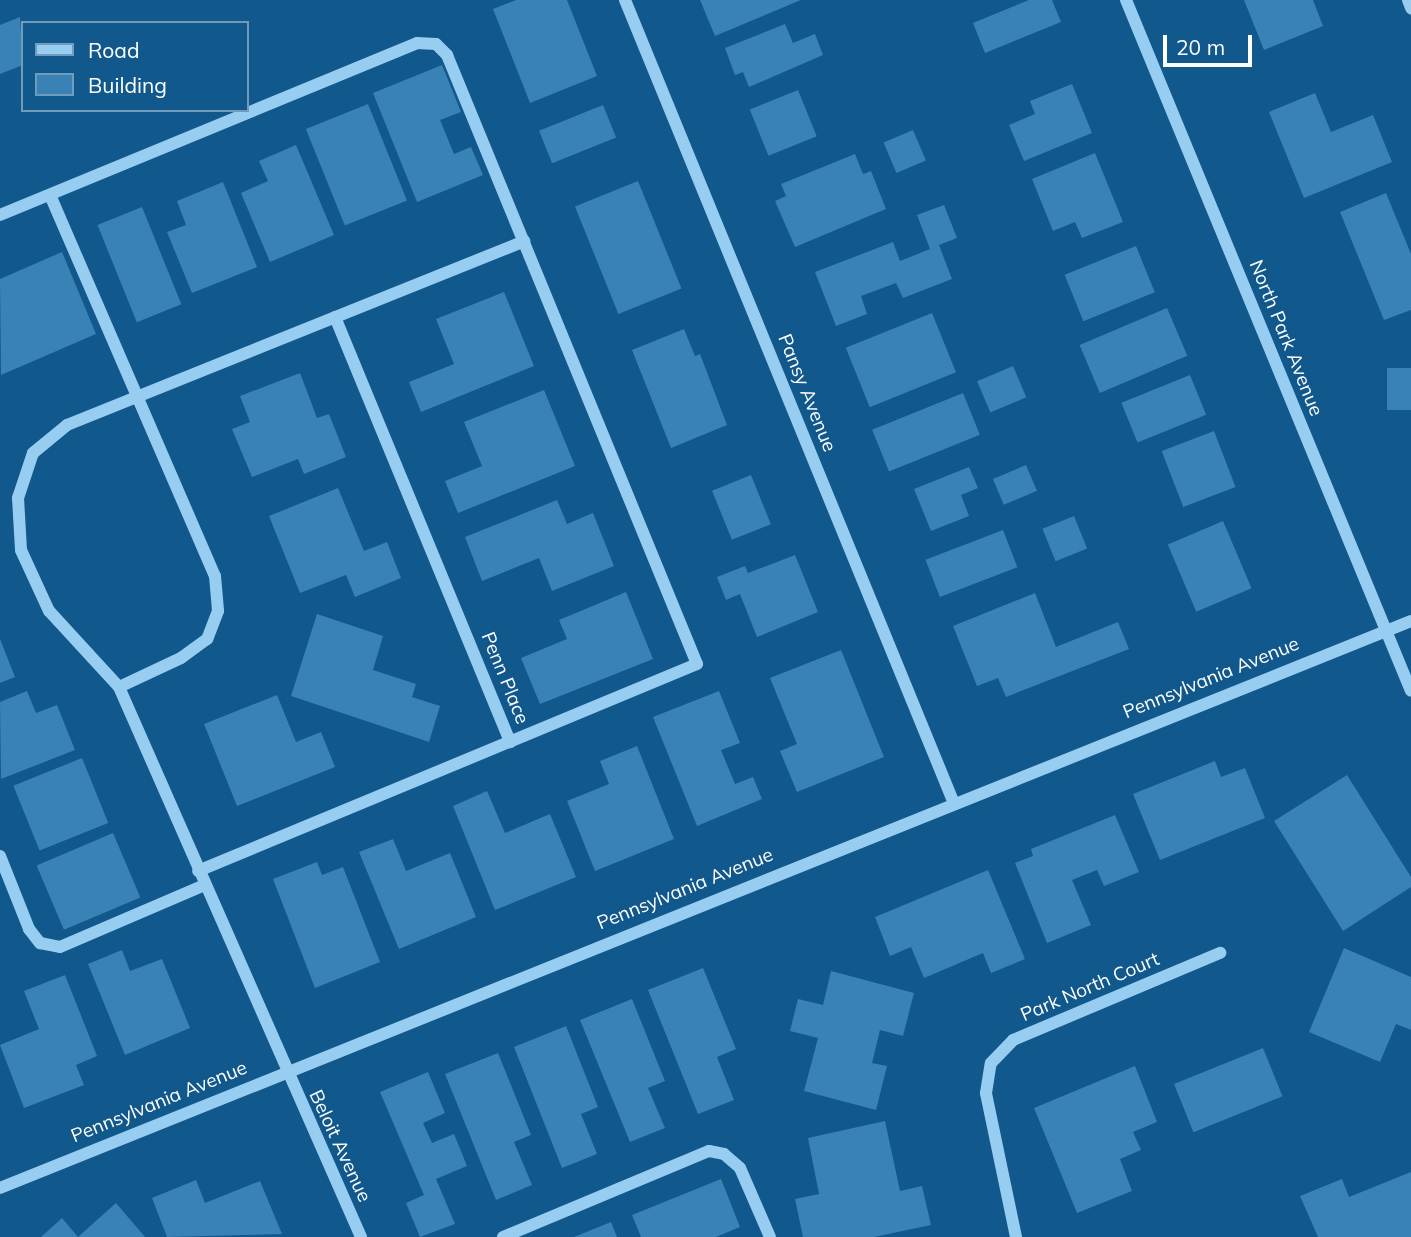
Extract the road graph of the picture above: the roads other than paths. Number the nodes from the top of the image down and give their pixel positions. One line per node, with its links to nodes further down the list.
1 (625, 0): 15 (street, Pansy Avenue)
2 (1126, 0): 11 (street, North Park Avenue)
3 (1408, 0): 4 (street)
4 (1411, 8)
5 (50, 195): 6 (street); 7 (street); 9 (street)
6 (0, 215)
7 (523, 241): 8 (street); 14 (street)
8 (335, 317): 9 (street); 14 (street, Penn Place)
9 (137, 396): 12 (street); 12 (street)
10 (1411, 621): 11 (street, Pennsylvania Avenue)
11 (1386, 630): 13 (street, North Park Avenue); 15 (street, Pennsylvania Avenue)
12 (119, 687): 17 (street)
13 (1411, 691)
14 (510, 742): 17 (street, Penn Place)
15 (953, 801): 20 (street, Pennsylvania Avenue)
16 (0, 856): 18 (street)
17 (198, 870): 18 (street)
18 (205, 885): 20 (street)
19 (1220, 953): 25 (street, Park North Court)
20 (285, 1071): 21 (street, Pennsylvania Avenue); 22 (street, Beloit Avenue)
21 (0, 1188)
22 (361, 1237)
23 (503, 1237): 24 (street)
24 (771, 1237)
25 (1016, 1237)

